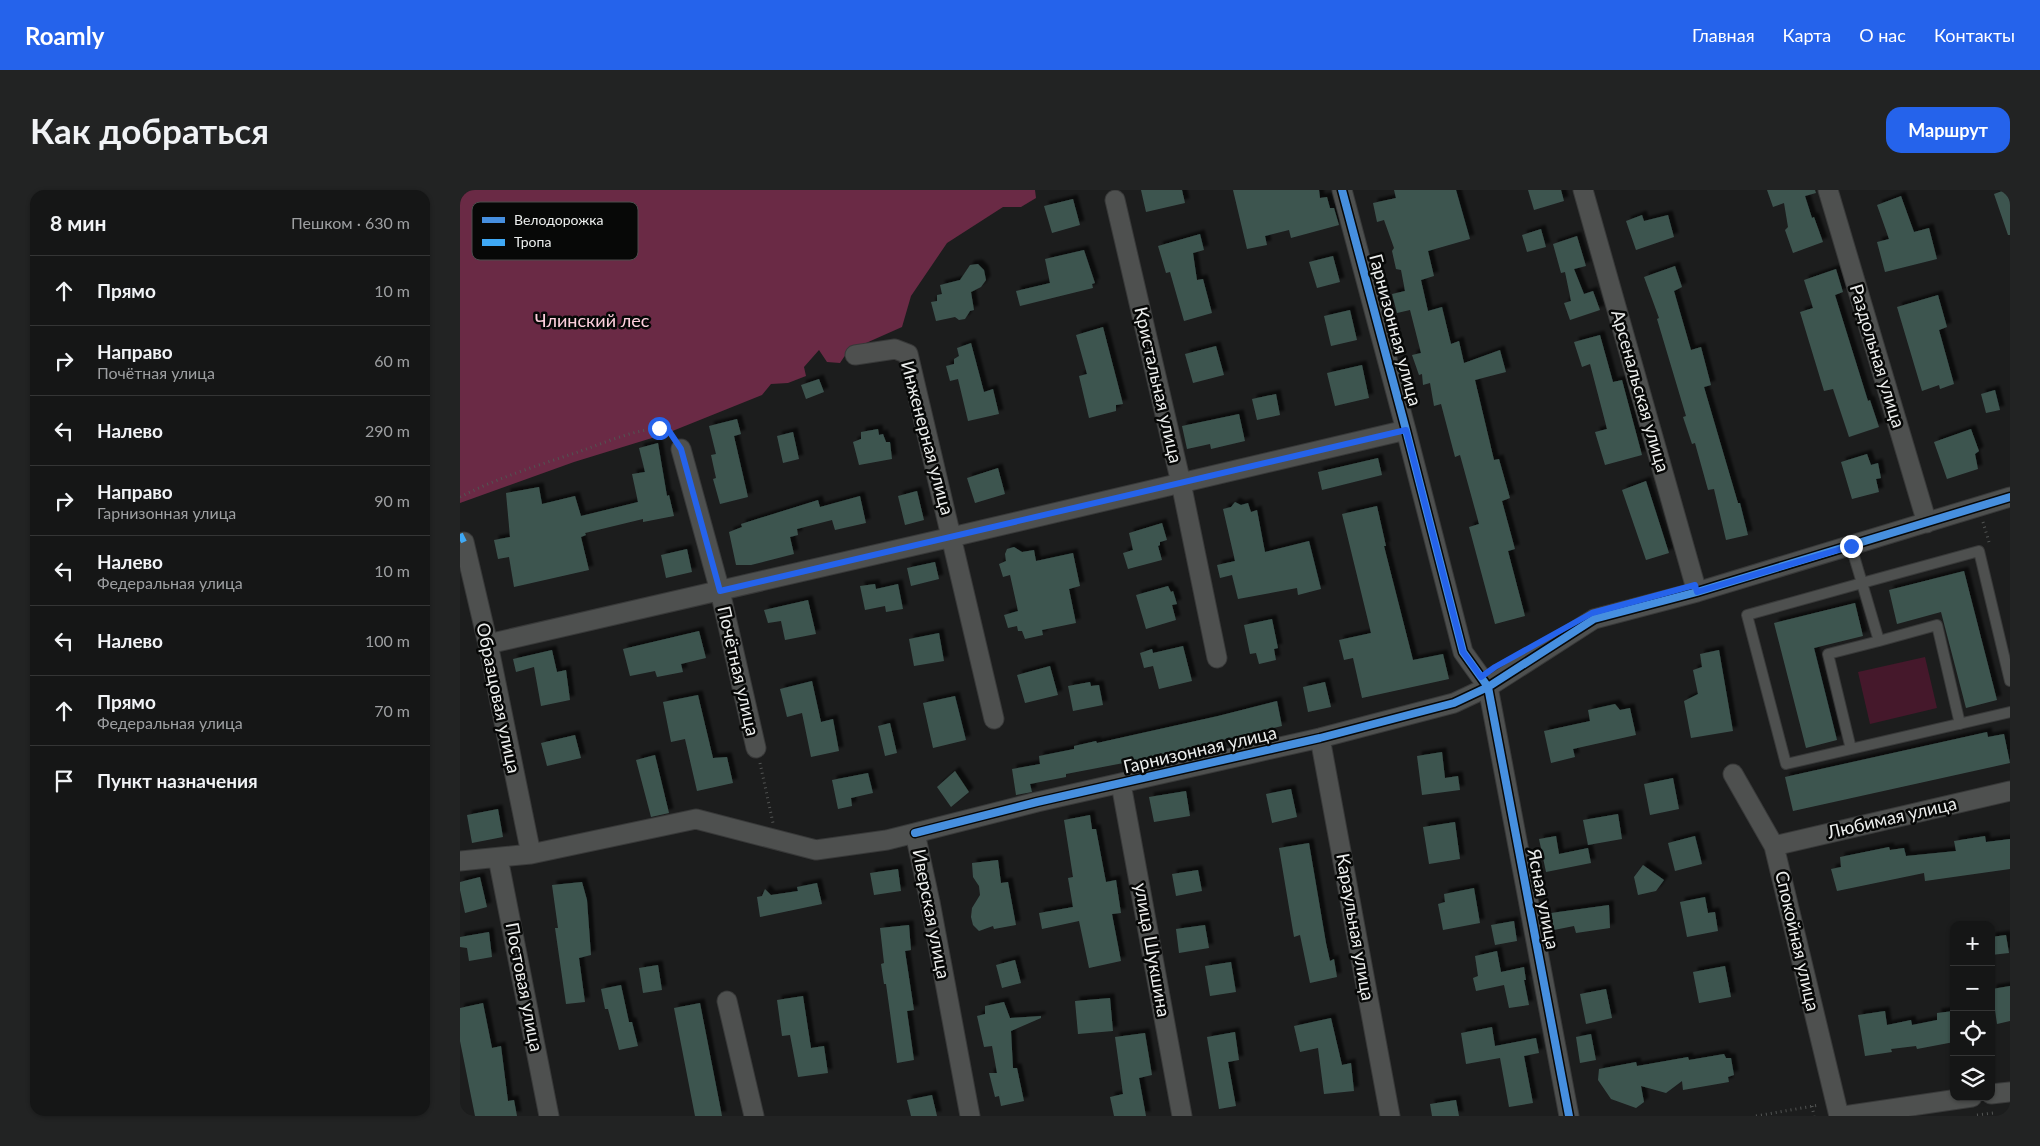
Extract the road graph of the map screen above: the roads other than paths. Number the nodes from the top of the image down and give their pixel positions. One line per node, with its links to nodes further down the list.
1 (1342, 190): 6 (street, Гарнизонная улица)
2 (1583, 190): 16 (street, Арсенальская улица)
3 (1828, 190): 10 (street, Раздольная улица)
4 (1115, 200): 8 (street, Кристальная улица)
5 (855, 355): 11 (street, Инженерная улица)
6 (1406, 430): 8 (street); 21 (street, Гарнизонная улица)
7 (681, 449): 15 (street, Почётная улица)
8 (1181, 483): 11 (street); 19 (street, Кристальная улица)
9 (2010, 497): 10 (street, Гарнизонная улица)
10 (1927, 523): 13 (street, Гарнизонная улица)
11 (952, 537): 15 (street); 23 (street, Инженерная улица)
12 (464, 542): 18 (street, Образцовая улица)
13 (1851, 546): 14 (lane); 16 (street, Гарнизонная улица)
14 (1862, 583): 17 (lane); 20 (lane); 27 (lane)
15 (720, 591): 18 (street); 26 (street, Почётная улица)
16 (1697, 592): 21 (street, Гарнизонная улица)
17 (1879, 641): 24 (lane); 27 (lane)
18 (488, 644): 33 (street, Образцовая улица)
19 (1217, 658)
20 (2010, 680)
21 (1488, 687): 25 (street, Гарнизонная улица); 45 (street, Ясная улица)
22 (2010, 712): 24 (lane)
23 (994, 718)
24 (1960, 724): 27 (lane)
25 (1320, 738): 29 (street, Гарнизонная улица); 44 (street, Караульная улица)
26 (756, 748)
27 (1851, 749)
28 (1733, 774): 32 (street, Спокойная улица)
29 (1121, 784): 31 (street, Гарнизонная улица); 43 (street, улица Шукшина)
30 (2010, 790): 32 (street, Любимая улица)
31 (915, 833): 33 (street, Иверская улица); 42 (street, Иверская улица)
32 (1774, 846): 46 (street, Спокойная улица)
33 (531, 854): 34 (street, Иверская улица)
34 (498, 858): 35 (street, Иверская улица); 40 (street, Постовая улица)
35 (460, 861)
36 (727, 1001): 41 (street)
37 (2010, 1092): 38 (street)
38 (1995, 1094)
39 (1973, 1106): 47 (street)
40 (549, 1116)
41 (754, 1116)
42 (970, 1116)
43 (1182, 1116)
44 (1390, 1116)
45 (1569, 1116)
46 (1839, 1116)
47 (1844, 1116)

